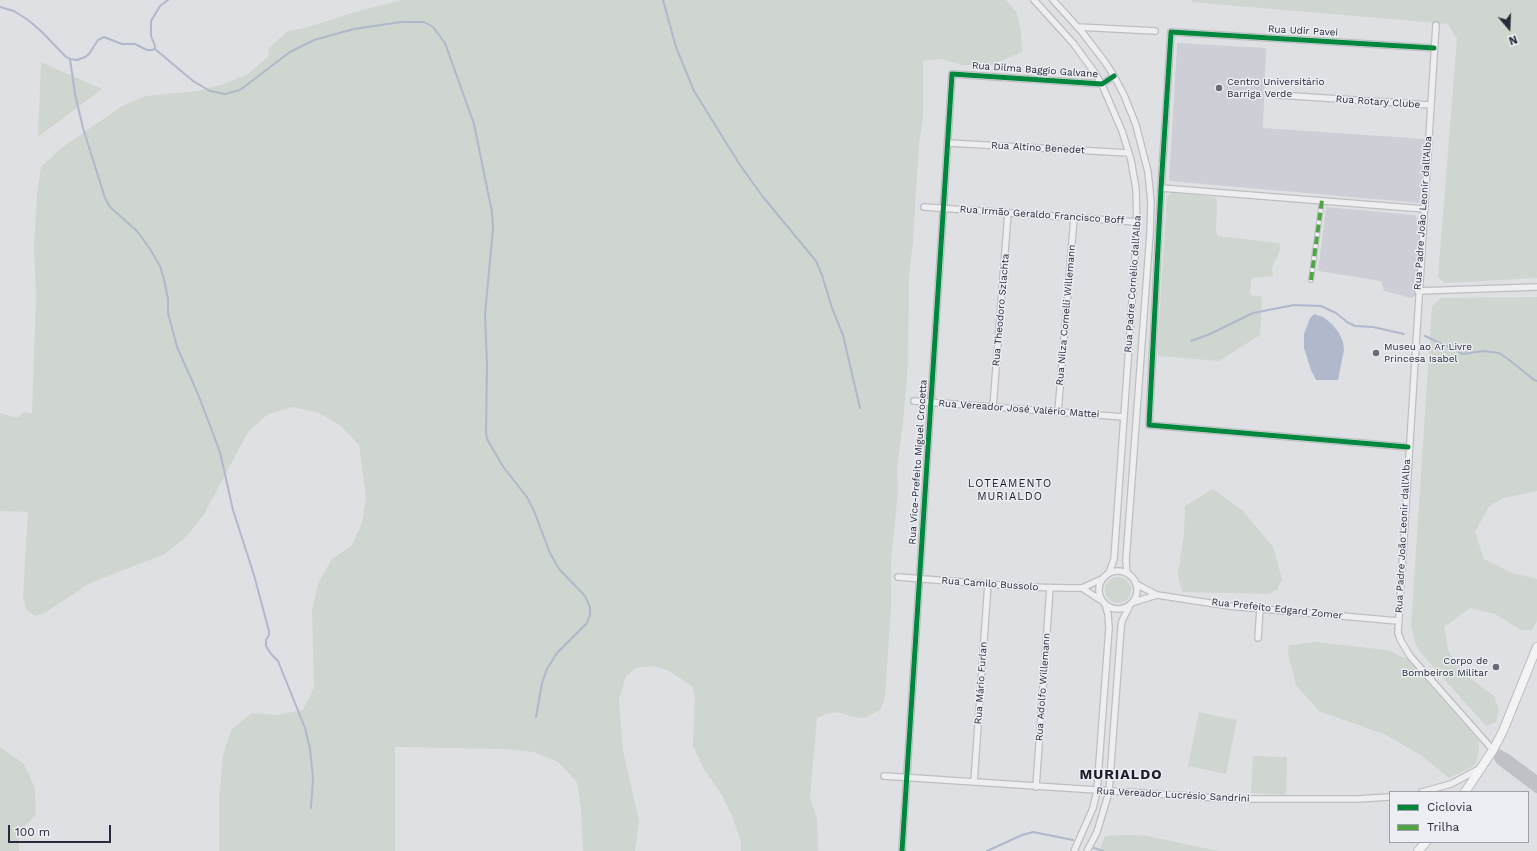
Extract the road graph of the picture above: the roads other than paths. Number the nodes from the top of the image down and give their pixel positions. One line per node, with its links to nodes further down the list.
1 (1034, 0): 9 (street, Rua Padre Cornélio dall'Alba)
2 (1053, 0): 4 (street, Rua Padre Cornélio dall'Alba)
3 (1436, 25): 6 (street, Rua Padre João Leonir dall'Alba)
4 (1078, 27): 5 (street); 8 (street, Rua Padre Cornélio dall'Alba)
5 (1155, 31)
6 (1434, 48): 11 (street, Rua Padre João Leonir dall'Alba); 14 (street, Rua Udir Pavei)
7 (952, 74): 9 (street, Rua Dilma Baggio Galvane); 12 (street, Rua Vice-Prefeito Miguel Crocetta)
8 (1114, 76): 9 (street, Rua Dilma Baggio Galvane); 32 (street, Rua Padre Cornélio dall'Alba)
9 (1102, 84): 13 (street, Rua Padre Cornélio dall'Alba)
10 (1278, 95): 11 (street, Rua Rotary Clube)
11 (1430, 105): 18 (street, Rua Padre João Leonir dall'Alba)
12 (948, 143): 13 (street, Rua Altino Benedet); 17 (street, Rua Vice-Prefeito Miguel Crocetta)
13 (1129, 153): 21 (street, Rua Padre Cornélio dall'Alba)
14 (1161, 188): 15 (street); 30 (street)
15 (1322, 200): 18 (street); 22 (street)
16 (924, 207): 17 (street, Rua Irmão Geraldo Francisco Boff)
17 (944, 209): 19 (street, Rua Irmão Geraldo Francisco Boff); 26 (street, Rua Vice-Prefeito Miguel Crocetta)
18 (1424, 209): 24 (street, Rua Padre João Leonir dall'Alba)
19 (1008, 213): 20 (street, Rua Irmão Geraldo Francisco Boff); 27 (street, Rua Theodoro Szlachta)
20 (1074, 218): 21 (street, Rua Irmão Geraldo Francisco Boff); 28 (street, Rua Nilza Comelli Willemann)
21 (1137, 222): 29 (street, Rua Padre Cornélio dall'Alba)
22 (1311, 280)
23 (1537, 287): 24 (street)
24 (1418, 291): 30 (street, Rua Padre João Leonir dall'Alba)
25 (914, 401): 26 (street, Rua Vereador José Valério Mattei)
26 (931, 402): 27 (street, Rua Vereador José Valério Mattei); 34 (street, Rua Vice-Prefeito Miguel Crocetta)
27 (993, 407): 28 (street, Rua Vereador José Valério Mattei)
28 (1058, 412): 29 (street, Rua Vereador José Valério Mattei)
29 (1124, 417): 31 (street, Rua Padre Cornélio dall'Alba)
30 (1408, 447): 44 (street, Rua Padre João Leonir dall'Alba)
31 (1109, 573): 32 (street); 35 (street)
32 (1127, 574): 37 (street)
33 (898, 577): 34 (street, Rua Camilo Bussolo)
34 (920, 578): 36 (street, Rua Camilo Bussolo); 50 (street, Rua Vice-Prefeito Miguel Crocetta)
35 (1102, 579): 39 (street, Rua Camilo Bussolo); 41 (street)
36 (988, 584): 38 (street, Rua Camilo Bussolo); 52 (street, Rua Mário Furlan)
37 (1136, 584): 40 (street, Rua Prefeito Edgard Zomer); 42 (street)
38 (1050, 588): 39 (street, Rua Camilo Bussolo); 53 (street, Rua Adolfo Willemann)
39 (1082, 588): 41 (street)
40 (1157, 595): 42 (street, Rua Prefeito Edgard Zomer); 43 (street, Rua Prefeito Edgard Zomer)
41 (1103, 603): 42 (street); 55 (street)
42 (1132, 603): 58 (street)
43 (1260, 609): 44 (street, Rua Prefeito Edgard Zomer); 45 (street)
44 (1398, 621): 47 (street, Rua Padre João Leonir dall'Alba)
45 (1258, 638)
46 (1537, 647): 47 (main road)
47 (1493, 750): 48 (main road); 51 (main road); 54 (main road)
48 (1482, 767): 56 (street); 57 (main road)
49 (884, 776): 50 (street, Rua Vereador Lucrésio Sandrini)
50 (907, 778): 52 (street, Rua Vereador Lucrésio Sandrini); 61 (street, Rua Vice-Prefeito Miguel Crocetta)
51 (1537, 780)
52 (974, 782): 53 (street, Rua Vereador Lucrésio Sandrini)
53 (1036, 786): 55 (street, Rua Vereador Lucrésio Sandrini)
54 (1537, 789)
55 (1097, 791): 58 (street, Rua Vereador Lucrésio Sandrini); 62 (street)
56 (1426, 791)
57 (1466, 791)
58 (1109, 792): 59 (street, Rua Vereador Lucrésio Sandrini); 63 (street)
59 (1389, 797)
60 (1425, 843): 64 (main road)
61 (902, 851)
62 (1074, 851)
63 (1087, 851)
64 (1418, 851)

